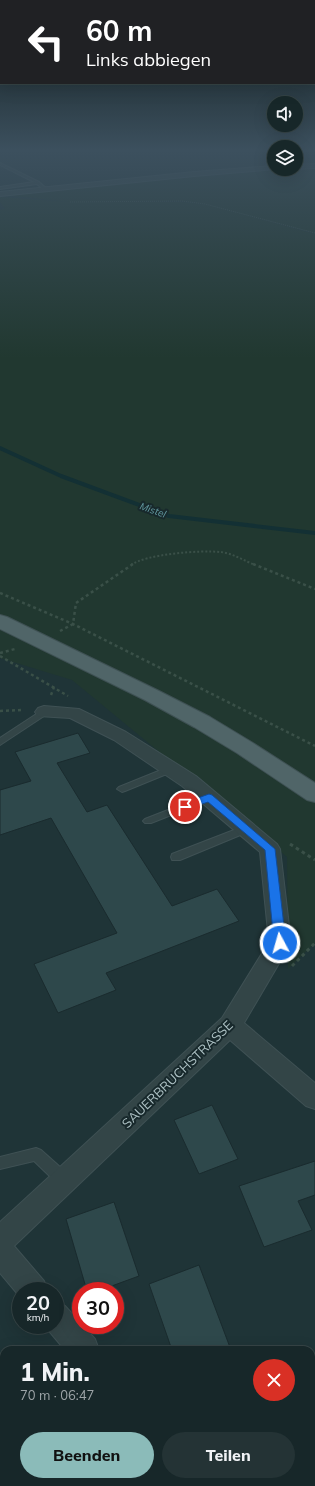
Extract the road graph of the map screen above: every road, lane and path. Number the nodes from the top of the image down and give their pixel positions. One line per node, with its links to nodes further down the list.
1 (265, 219): 2 (path)
2 (315, 232)
3 (315, 589): 6 (path)
4 (0, 593): 6 (path)
5 (0, 621): 12 (main road)
6 (73, 624): 9 (path)
7 (44, 712): 8 (lane); 10 (street, SAUERBRUCHSTRASSE)
8 (0, 742)
9 (315, 746)
10 (171, 769): 11 (lane); 13 (street, SAUERBRUCHSTRASSE)
11 (122, 789)
12 (315, 794)
13 (209, 797): 14 (lane); 15 (street, SAUERBRUCHSTRASSE)
14 (148, 821)
15 (247, 829): 16 (lane); 17 (street, SAUERBRUCHSTRASSE)
16 (176, 857)
17 (230, 1026): 18 (street); 20 (street, SAUERBRUCHSTRASSE)
18 (315, 1098)
19 (0, 1163): 20 (lane)
20 (65, 1180): 21 (street, SAUERBRUCHSTRASSE)
21 (0, 1242)
22 (0, 1251): 23 (street)
23 (26, 1282)
24 (64, 1327): 25 (street)
25 (81, 1346)

